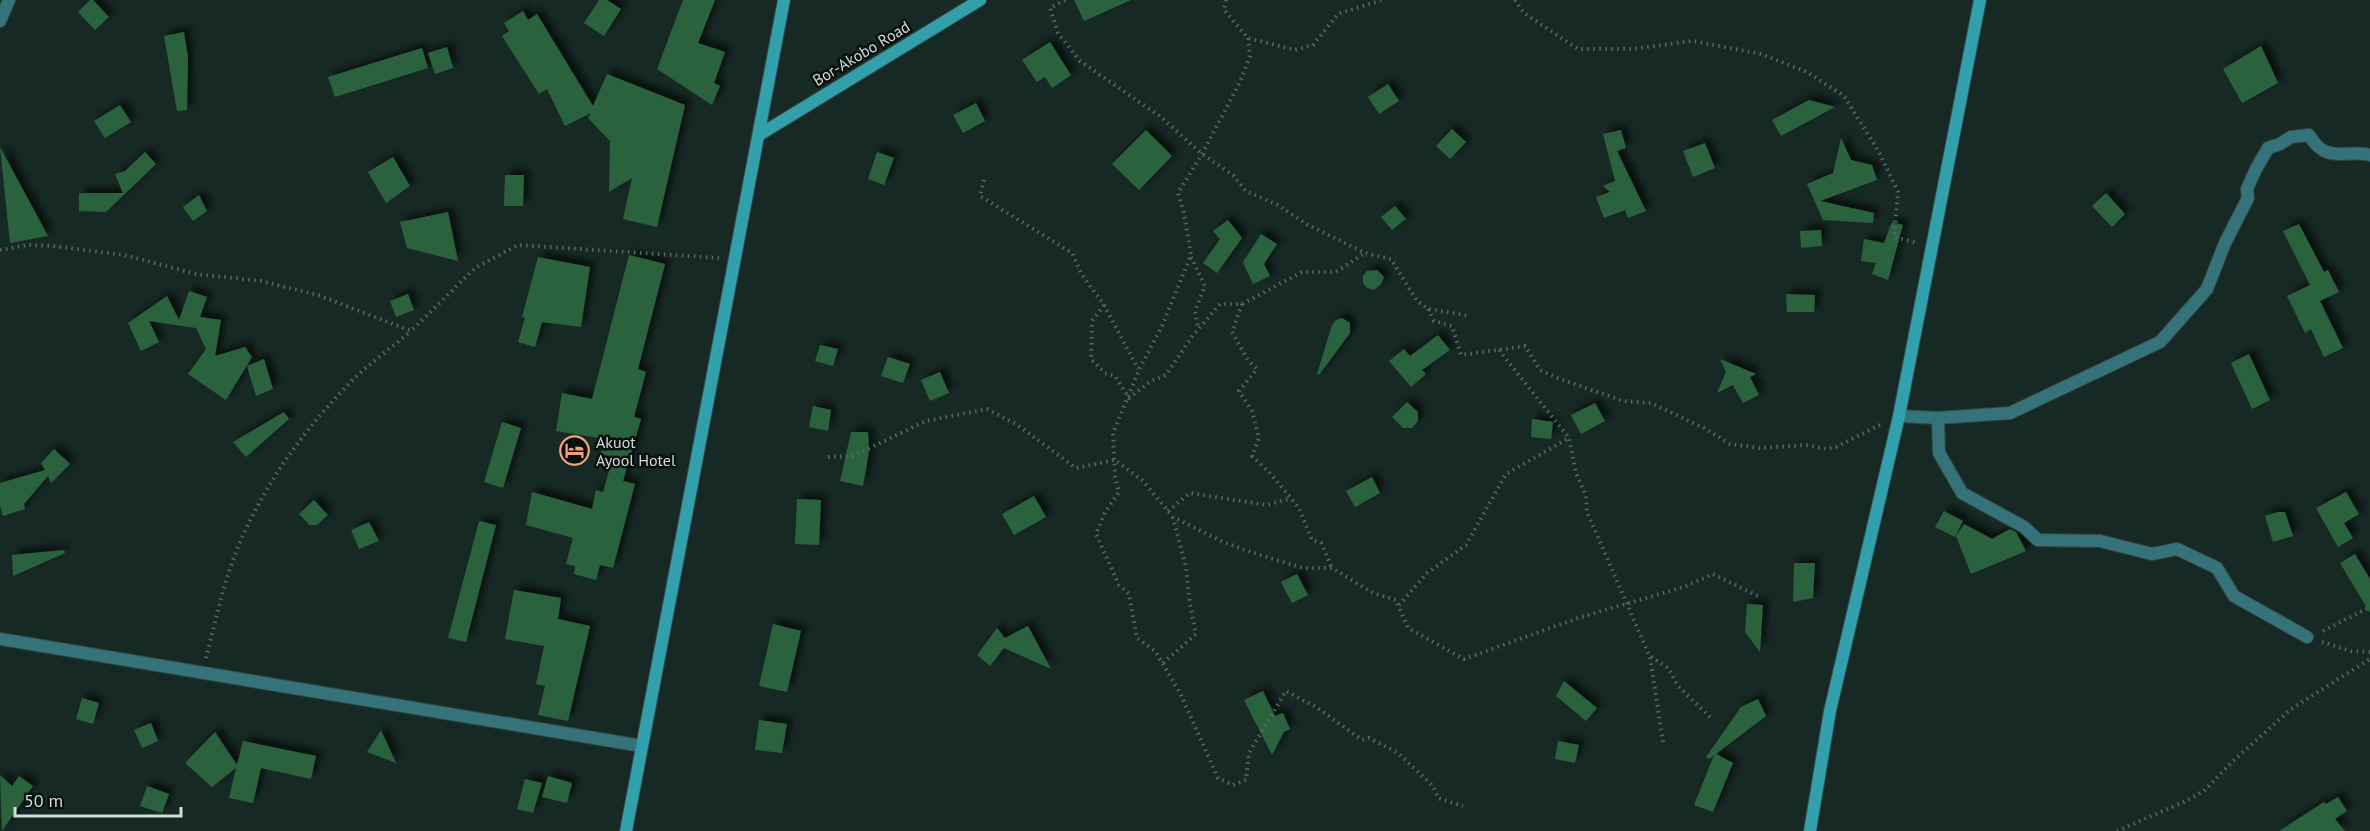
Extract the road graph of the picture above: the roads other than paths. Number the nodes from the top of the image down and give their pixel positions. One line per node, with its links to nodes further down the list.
1 (9, 0): 5 (street)
2 (784, 0): 6 (street)
3 (980, 0): 6 (street, Bor-Akobo Road)
4 (1980, 0): 8 (street)
5 (0, 21)
6 (759, 135): 12 (street)
7 (2366, 154): 9 (street)
8 (1899, 416): 9 (street); 14 (street)
9 (1938, 418): 10 (street)
10 (2308, 638)
11 (0, 639): 12 (street)
12 (642, 746): 13 (street)
13 (626, 831)
14 (1810, 831)

